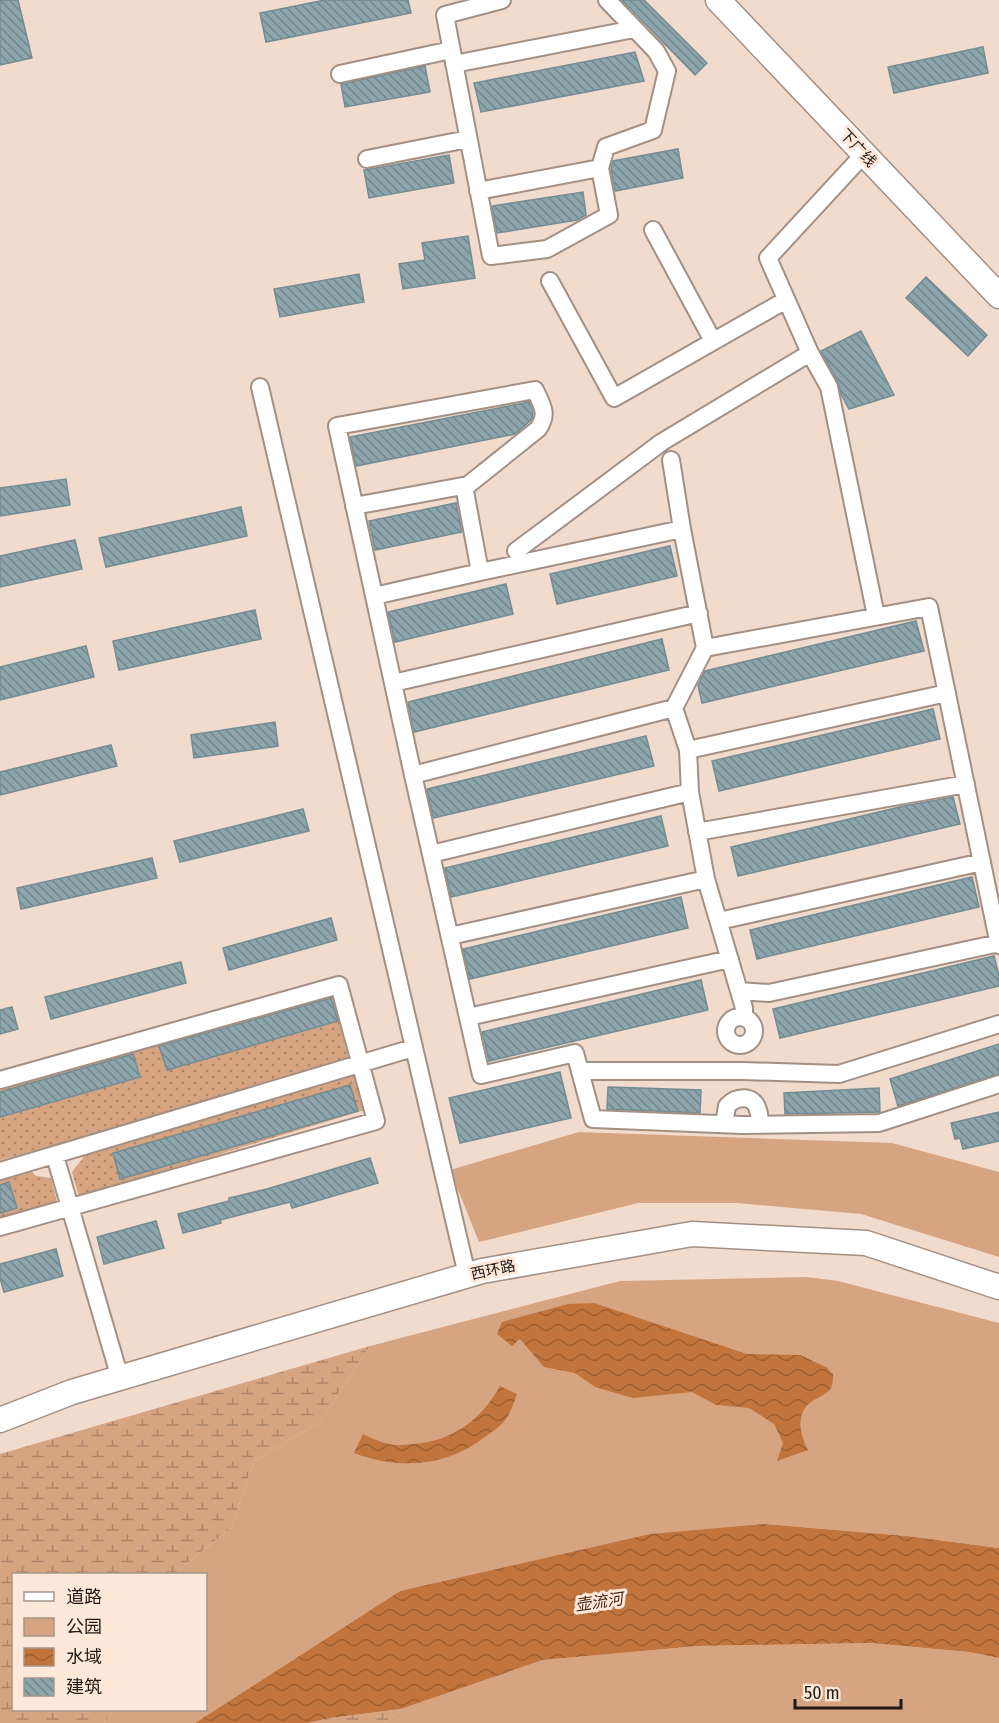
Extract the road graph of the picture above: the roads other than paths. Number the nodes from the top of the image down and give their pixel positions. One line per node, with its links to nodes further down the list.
1 (502, 0): 5 (street)
2 (607, 0): 4 (street)
3 (717, 0): 8 (main road, 下广线)
4 (634, 29): 5 (street); 10 (street)
5 (453, 57): 6 (street); 7 (street)
6 (339, 74)
7 (468, 139): 9 (street); 11 (street)
8 (864, 154): 14 (main road, 下广线); 15 (street)
9 (367, 159)
10 (600, 168): 11 (street); 11 (street)
11 (478, 191)
12 (653, 230): 16 (street)
13 (550, 282): 16 (street)
14 (999, 297)
15 (786, 300): 16 (street); 17 (street)
16 (713, 341)
17 (810, 353): 23 (street); 27 (street)
18 (260, 387): 47 (street)
19 (671, 460): 22 (street)
20 (464, 486): 21 (street); 21 (street); 24 (street)
21 (354, 506): 25 (street)
22 (682, 529): 24 (street); 26 (street)
23 (516, 551)
24 (480, 572): 25 (street)
25 (374, 596): 29 (street)
26 (699, 613): 28 (street); 29 (street)
27 (876, 616): 28 (street); 30 (street)
28 (705, 648): 31 (street)
29 (393, 683): 33 (street)
30 (947, 693): 32 (street); 34 (street)
31 (674, 708): 32 (street); 33 (street)
32 (688, 750): 35 (street)
33 (413, 775): 37 (street)
34 (966, 784): 36 (street); 38 (street)
35 (690, 792): 36 (street); 37 (street)
36 (698, 832): 39 (street)
37 (431, 854): 41 (street)
38 (982, 862): 40 (street); 42 (street)
39 (706, 879): 40 (street); 41 (street)
40 (718, 921): 43 (street)
41 (450, 936): 45 (street)
42 (999, 944): 44 (street)
43 (730, 959): 44 (street); 45 (street)
44 (739, 991): 50 (street)
45 (468, 1017): 49 (street)
46 (999, 1024): 50 (street)
47 (413, 1048): 48 (street); 60 (street)
48 (360, 1064): 51 (street); 56 (street); 58 (street)
49 (580, 1071): 50 (street); 54 (street)
50 (743, 1071): 53 (street)
51 (0, 1080)
52 (999, 1084): 55 (street)
53 (742, 1098): 54 (street); 55 (street)
54 (724, 1124): 55 (street)
55 (760, 1125)
56 (55, 1156): 57 (street); 58 (street)
57 (0, 1171)
58 (70, 1207): 59 (street); 62 (street)
59 (0, 1227)
60 (467, 1275): 61 (main road, 西环路); 62 (main road, 西环路)
61 (999, 1287)
62 (120, 1378): 63 (main road, 西环路)
63 (0, 1420)

